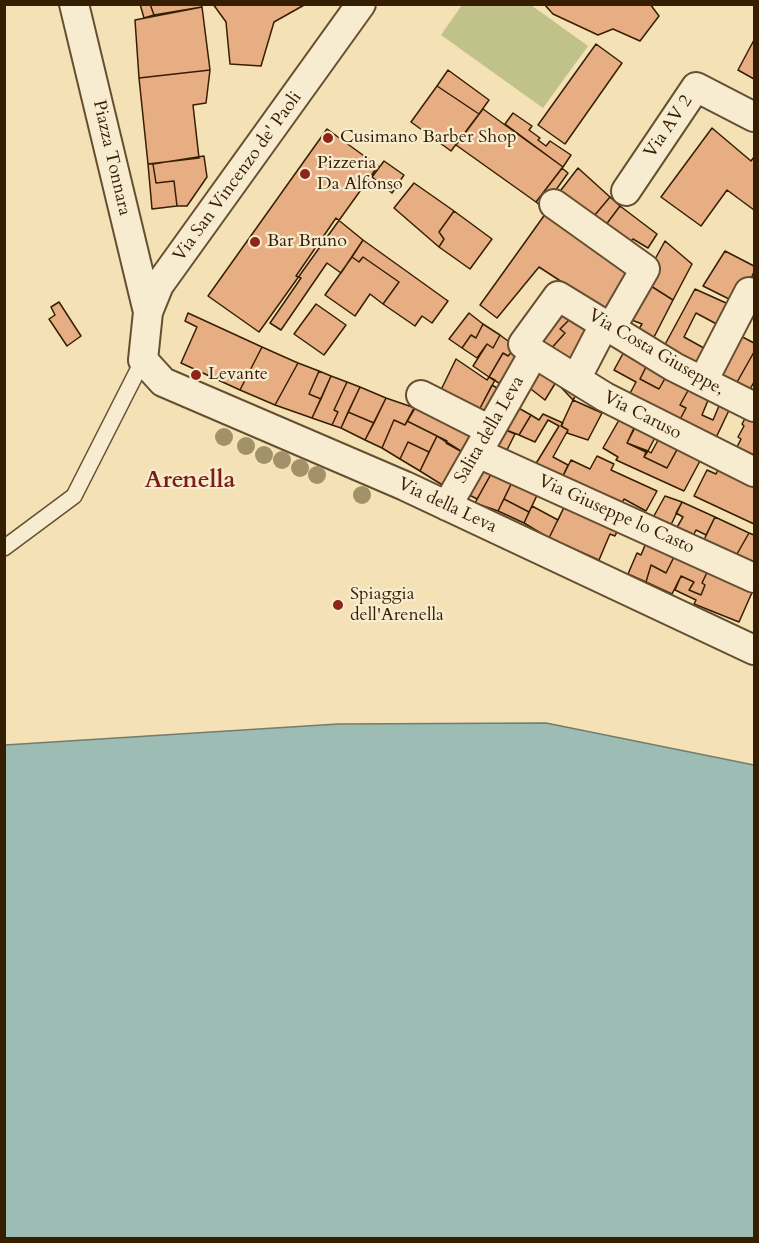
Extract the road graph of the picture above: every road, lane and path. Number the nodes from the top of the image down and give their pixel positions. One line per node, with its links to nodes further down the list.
1 (74, 4): 7 (street, Piazza Tonnara)
2 (361, 4): 7 (street, Via San Vincenzo de' Paoli)
3 (754, 117): 4 (street, Via AV 2)
4 (626, 191)
5 (554, 204): 8 (street)
6 (749, 292): 9 (street)
7 (148, 312): 11 (street, Via San Vincenzo de' Paoli)
8 (608, 326): 10 (street, Via Costa Giuseppe,); 12 (street); 13 (street, Via Costa Giuseppe,)
9 (744, 326): 13 (street)
10 (534, 354): 12 (street, Via Caruso); 16 (street, Salita della Leva)
11 (142, 360): 18 (street, Via della Leva); 19 (lane)
12 (576, 380): 17 (street, Via Caruso)
13 (703, 381): 15 (street, Via Costa Giuseppe,)
14 (421, 396): 16 (street, Via Giuseppe lo Casto)
15 (754, 407)
16 (484, 441): 18 (street, Salita della Leva); 20 (street, Via Giuseppe lo Casto)
17 (754, 472)
18 (447, 506): 21 (street, Via della Leva)
19 (4, 548)
20 (754, 578)
21 (754, 650)

